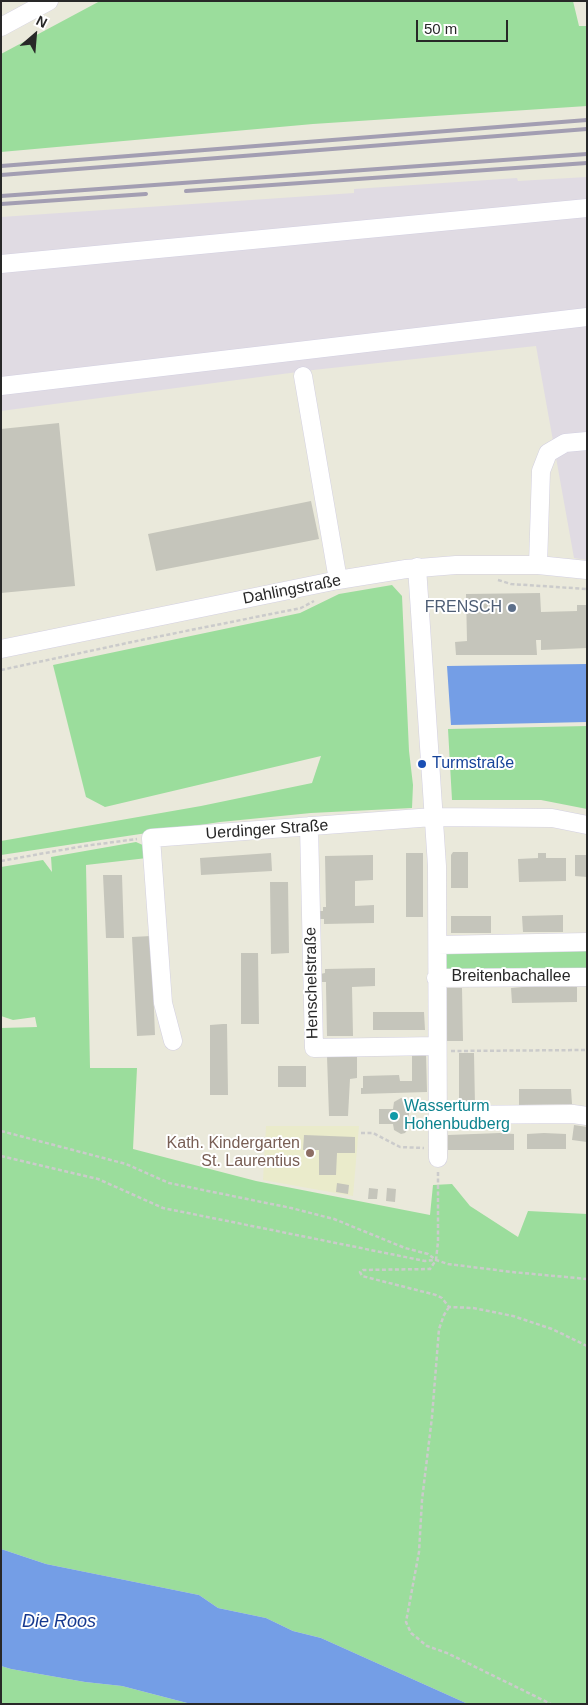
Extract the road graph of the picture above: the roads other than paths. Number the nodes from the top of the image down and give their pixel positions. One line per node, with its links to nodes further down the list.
1 (49, 1): 2 (street)
2 (1, 27)
3 (587, 208): 4 (street)
4 (1, 264)
5 (587, 317): 7 (street)
6 (303, 376): 12 (street)
7 (1, 386)
8 (587, 441): 9 (street)
9 (538, 565): 10 (street, Dahlingstraße); 11 (street, Dahlingstraße)
10 (416, 567): 12 (street, Dahlingstraße); 14 (street)
11 (587, 570)
12 (338, 580): 13 (street, Dahlingstraße)
13 (1, 649)
14 (433, 817): 15 (street, Uerdinger Straße); 16 (street, Uerdinger Straße); 18 (street)
15 (587, 825)
16 (309, 826): 21 (street, Uerdinger Straße); 22 (street, Henschelstraße)
17 (587, 942): 18 (street, Breitenbachallee)
18 (438, 945): 20 (street)
19 (587, 977): 20 (street, Breitenbachallee)
20 (436, 978): 22 (street)
21 (173, 1041)
22 (437, 1048): 23 (street)
23 (438, 1115): 24 (street); 25 (street)
24 (587, 1116)
25 (438, 1154)

